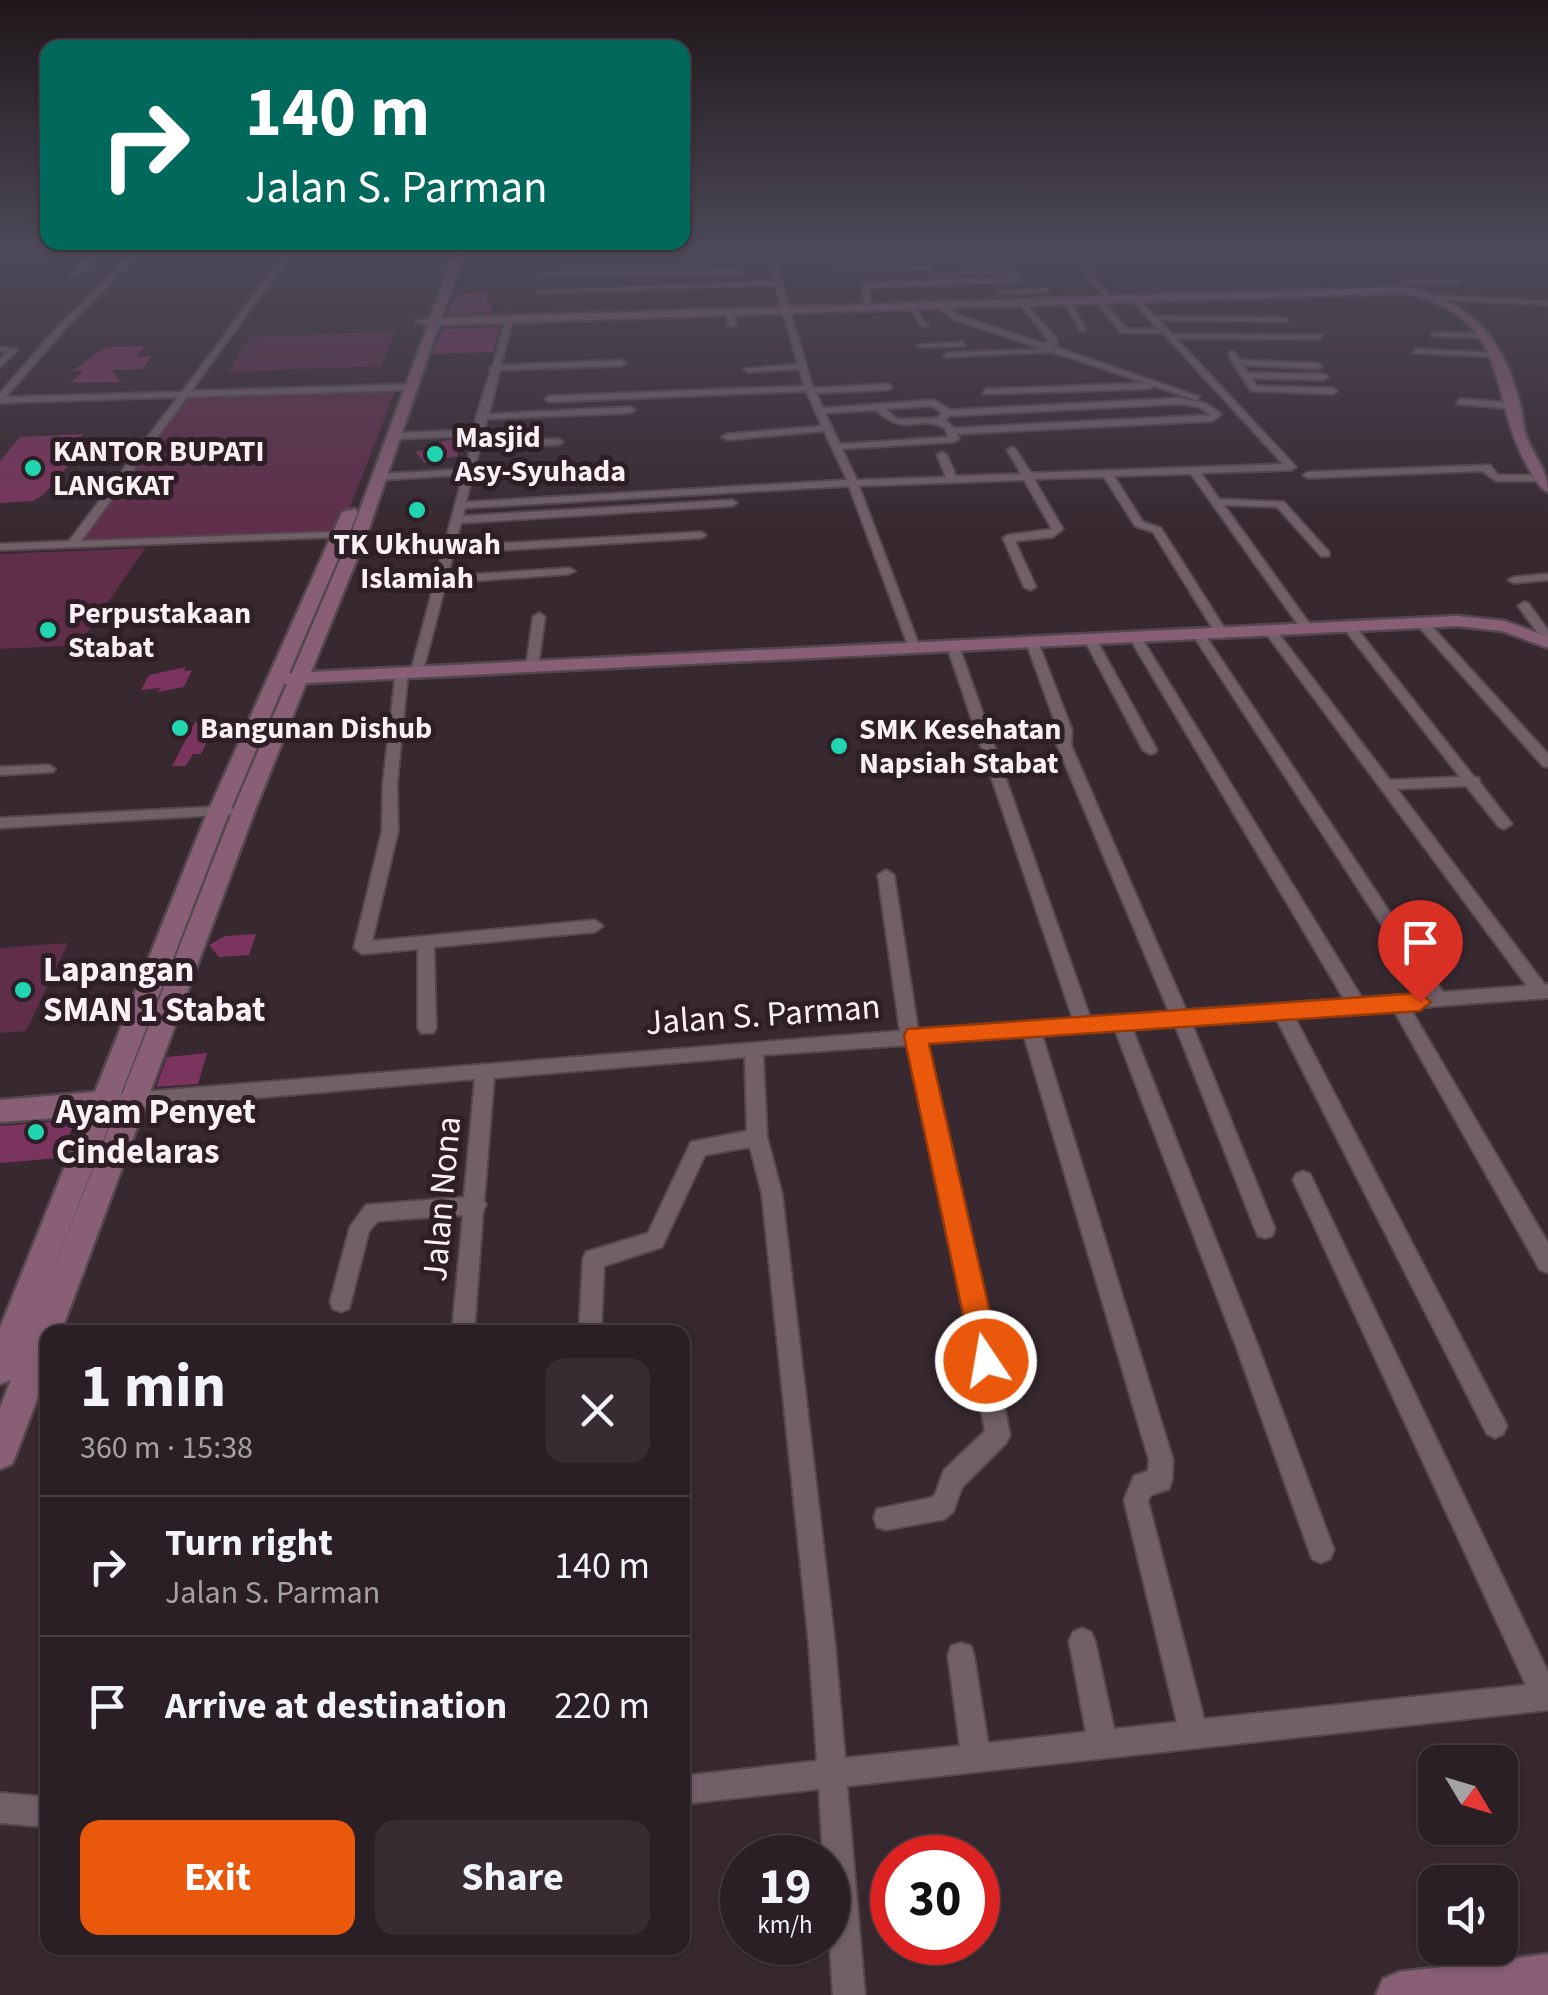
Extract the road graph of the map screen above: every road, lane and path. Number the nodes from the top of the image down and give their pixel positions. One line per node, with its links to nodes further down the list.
1 (45, 346): 35 (street)
2 (220, 346): 34 (street)
3 (420, 346): 30 (street)
4 (501, 346): 23 (street)
5 (795, 346): 20 (street)
6 (1050, 346): 15 (street)
7 (1051, 346): 28 (street)
8 (1179, 346): 24 (street)
9 (1229, 346): 16 (street)
10 (1266, 346): 14 (street)
11 (1490, 346): 17 (street)
12 (0, 349): 19 (street)
13 (1416, 351): 17 (street)
14 (1271, 352)
15 (947, 355)
16 (1234, 355): 21 (street); 25 (street)
17 (1496, 356): 38 (street)
18 (622, 363): 23 (street)
19 (0, 364)
20 (802, 366): 22 (street); 31 (street)
21 (1318, 366)
22 (748, 368)
23 (492, 374): 26 (street); 42 (street)
24 (1205, 374): 25 (street); 53 (street)
25 (1244, 375): 27 (street); 32 (street)
26 (548, 376)
27 (1324, 378)
28 (1161, 385): 33 (street); 53 (street)
29 (888, 387): 31 (street)
30 (405, 388): 34 (street); 46 (street); 69 (street)
31 (810, 390): 36 (street); 41 (street)
32 (1333, 390)
33 (986, 392)
34 (185, 394): 35 (street); 71 (street)
35 (1, 396)
36 (549, 398)
37 (1460, 402): 38 (street)
38 (1515, 406): 63 (street)
39 (880, 409): 41 (street); 43 (street); 43 (street)
40 (630, 410): 42 (street)
41 (819, 411): 44 (street)
42 (481, 417): 48 (street)
43 (944, 417): 45 (street); 45 (street)
44 (826, 428): 47 (street); 50 (street)
45 (951, 431): 50 (street)
46 (395, 436): 48 (street); 59 (street)
47 (727, 437)
48 (476, 439): 49 (street); 55 (street)
49 (558, 442)
50 (834, 446): 62 (street)
51 (1012, 450): 60 (street)
52 (942, 456): 61 (street)
53 (1284, 468): 56 (street)
54 (1490, 471): 58 (street); 63 (street); 64 (street)
55 (468, 472): 59 (street); 66 (street)
56 (1195, 472): 57 (street); 65 (street)
57 (1107, 474): 60 (street); 86 (street)
58 (1308, 475)
59 (380, 476): 69 (street)
60 (1030, 477): 61 (street); 79 (street)
61 (952, 479): 62 (street)
62 (852, 483): 66 (street); 93 (street)
63 (1545, 483)
64 (1370, 484)
65 (1219, 502): 74 (street); 84 (street)
66 (460, 504): 68 (street)
67 (732, 504): 68 (street)
68 (456, 520): 73 (street)
69 (350, 535): 71 (street); 96 (street)
70 (701, 535): 73 (street)
71 (72, 544): 72 (street)
72 (0, 547)
73 (449, 550): 77 (street)
74 (1325, 554)
75 (569, 571): 77 (street)
76 (1548, 577): 78 (street)
77 (441, 580): 95 (street)
78 (1514, 580)
79 (1030, 587)
80 (1524, 606): 90 (street)
81 (539, 617): 94 (street)
82 (1422, 623): 83 (street); 90 (street); 98 (street)
83 (1350, 628): 84 (street); 101 (street)
84 (1308, 630): 85 (street)
85 (1271, 632): 86 (street); 102 (street)
86 (1222, 634): 87 (street)
87 (1199, 635): 88 (street); 111 (street)
88 (1135, 638): 89 (street); 113 (street)
89 (1090, 639): 91 (street); 97 (street)
90 (1548, 640)
91 (1032, 642): 92 (street); 115 (street)
92 (953, 646): 93 (street); 117 (street)
93 (914, 648): 94 (street)
94 (532, 667): 95 (street)
95 (409, 672): 96 (street); 109 (street)
96 (288, 678): 103 (street)
97 (1150, 750)
98 (1548, 763)
99 (3, 768): 100 (street)
100 (48, 768)
101 (1474, 782): 102 (street); 105 (street)
102 (1386, 785): 110 (street)
103 (230, 817): 104 (street); 106 (street); 123 (street)
104 (0, 823)
105 (1504, 824)
106 (0, 834)
107 (886, 875): 120 (street)
108 (596, 926): 109 (street)
109 (426, 942): 118 (street)
110 (1544, 992): 111 (street, Jalan S. Parman)
111 (1440, 1000): 112 (street, Jalan S. Parman)
112 (1399, 1004): 113 (street, Jalan S. Parman); 129 (street)
113 (1358, 1007): 114 (street, Jalan S. Parman)
114 (1284, 1013): 115 (street, Jalan S. Parman); 136 (street)
115 (1181, 1019): 116 (street, Jalan S. Parman); 128 (street)
116 (1121, 1022): 117 (street, Jalan S. Parman); 139 (street)
117 (1084, 1026): 119 (street, Jalan S. Parman)
118 (427, 1028)
119 (1031, 1028): 120 (street, Jalan S. Parman); 143 (street)
120 (913, 1036): 121 (street, Jalan S. Parman); 138 (street)
121 (754, 1048): 122 (street, Jalan S. Parman); 125 (street)
122 (486, 1070): 123 (street, Jalan S. Parman); 127 (street, Jalan Nona)
123 (118, 1102): 124 (street); 131 (street); 135 (street)
124 (0, 1112)
125 (758, 1137): 133 (street); 146 (street)
126 (1303, 1180): 142 (street)
127 (476, 1205): 130 (street); 132 (street, Jalan Nona)
128 (1265, 1228)
129 (1548, 1263)
130 (342, 1302)
131 (43, 1325)
132 (464, 1325)
133 (590, 1325)
134 (40, 1333): 137 (street)
135 (0, 1368)
136 (1495, 1426)
137 (0, 1452)
138 (886, 1518)
139 (1321, 1550)
140 (1082, 1642): 144 (street)
141 (960, 1656): 145 (street)
142 (1547, 1696): 143 (street)
143 (1194, 1735): 144 (street)
144 (1103, 1745): 145 (street)
145 (976, 1758): 146 (street)
146 (832, 1772): 147 (street); 152 (street)
147 (690, 1789)
148 (0, 1808): 149 (street)
149 (40, 1811)
150 (1548, 1977): 151 (street)
151 (1449, 1992): 153 (street)
152 (849, 1995)
153 (1399, 1995)

